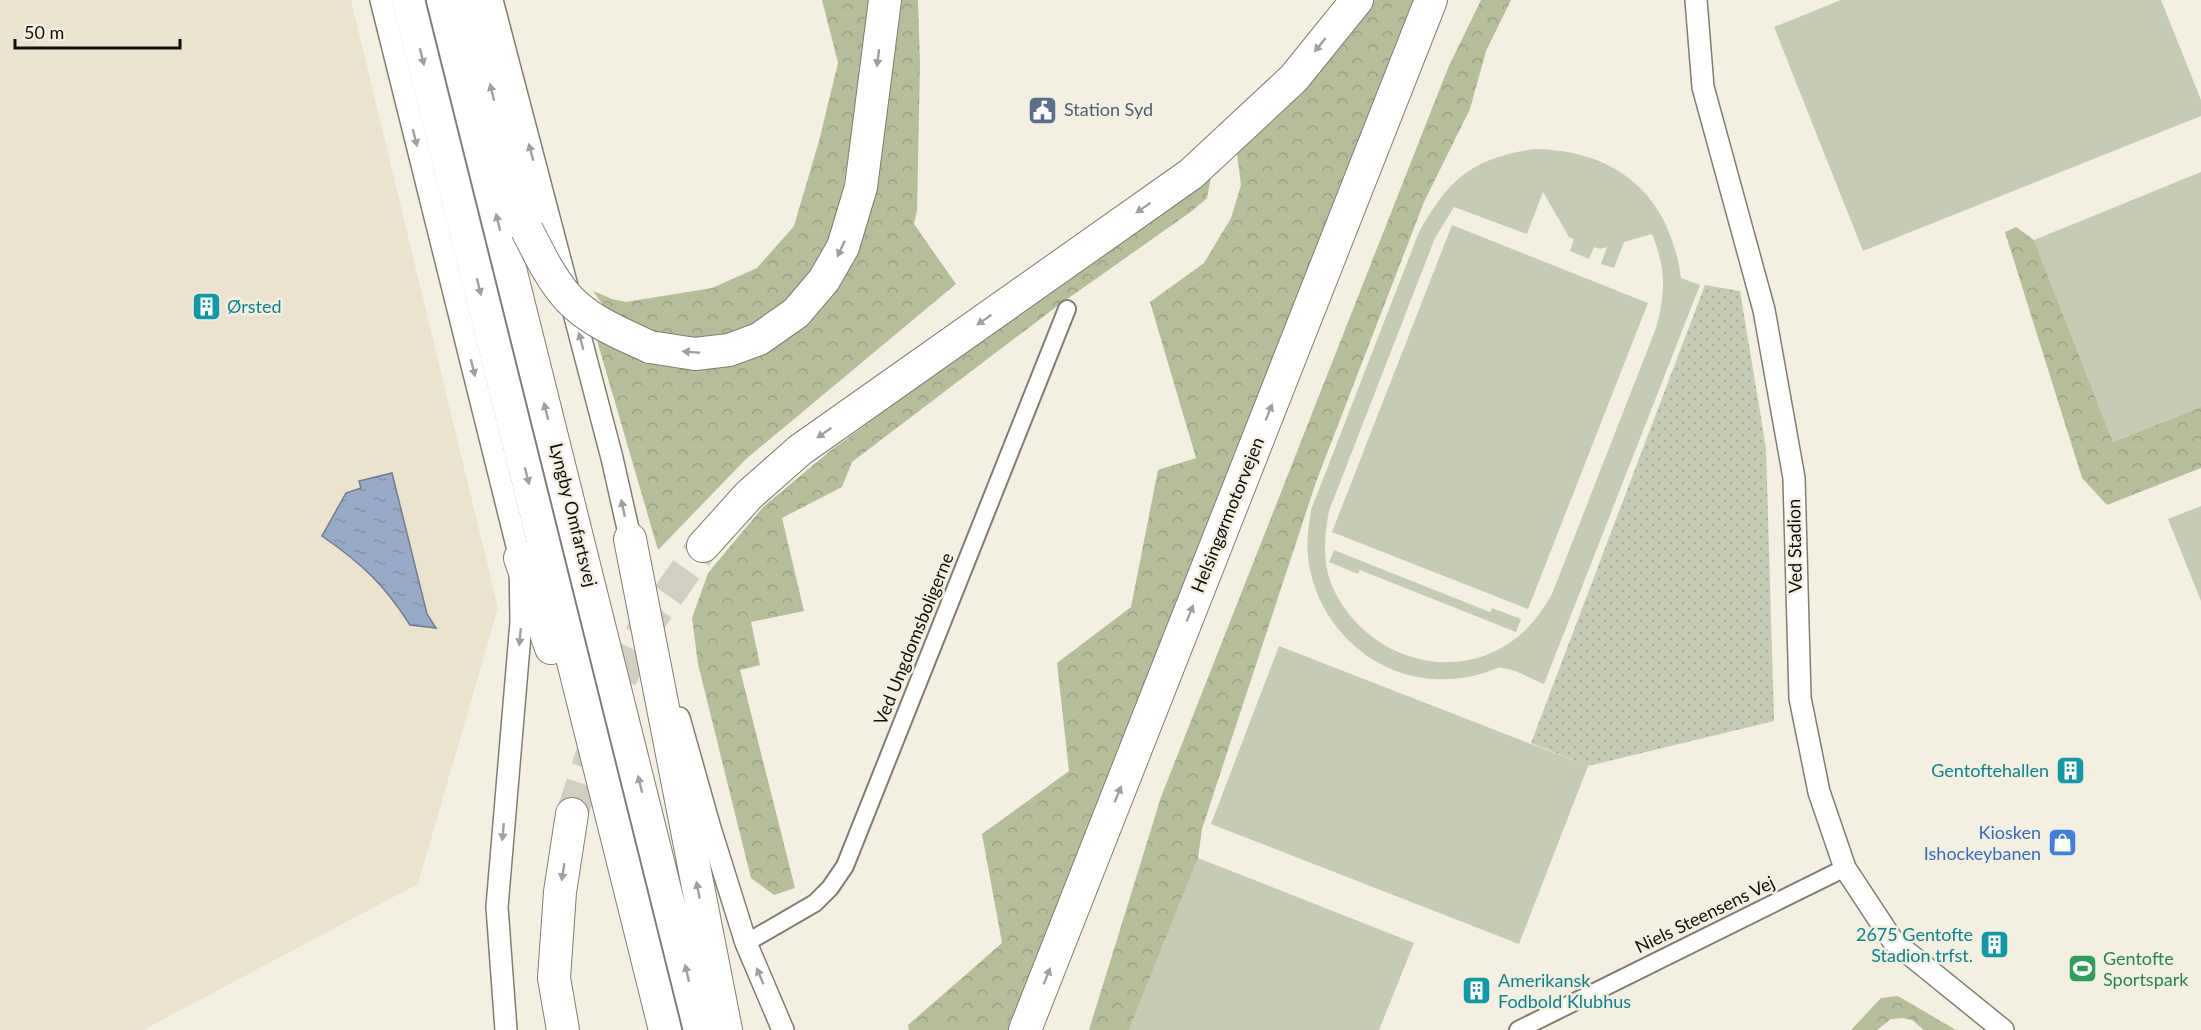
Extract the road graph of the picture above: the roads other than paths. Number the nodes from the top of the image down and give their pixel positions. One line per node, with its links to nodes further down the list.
1 (381, 0): 15 (street, one-way to 15)
2 (408, 0): 18 (highway, Lyngby Omfartsvej, one-way to 18)
3 (443, 0): 23 (highway, Lyngby Omfartsvej, one-way to 3)
4 (468, 0): 6 (highway, one-way to 4, bridge)
5 (492, 0): 13 (street, one-way to 5)
6 (885, 0)
7 (1357, 0): 14 (highway, one-way to 14)
8 (1431, 0): 11 (highway, Helsingørmotorvejen)
9 (1439, 0): 11 (highway)
10 (1696, 0): 17 (street, Ved Stadion)
11 (1418, 32): 26 (highway, Helsingørmotorvejen, one-way to 11)
12 (1066, 309): 19 (street, Ved Ungdomsboligerne)
13 (630, 539): 19 (street); 24 (highway, one-way to 13)
14 (702, 546)
15 (520, 558): 18 (highway); 20 (street, one-way to 20)
16 (572, 814): 21 (highway, one-way to 21)
17 (1845, 868): 27 (street, Niels Steensens Vej); 28 (street, Ved Stadion)
18 (640, 922): 22 (highway, Lyngby Omfartsvej)
19 (746, 943): 25 (street, one-way to 19)
20 (506, 1030)
21 (563, 1030)
22 (665, 1030)
23 (700, 1030)
24 (726, 1030)
25 (783, 1030)
26 (1025, 1030)
27 (1518, 1030)
28 (2003, 1030)

